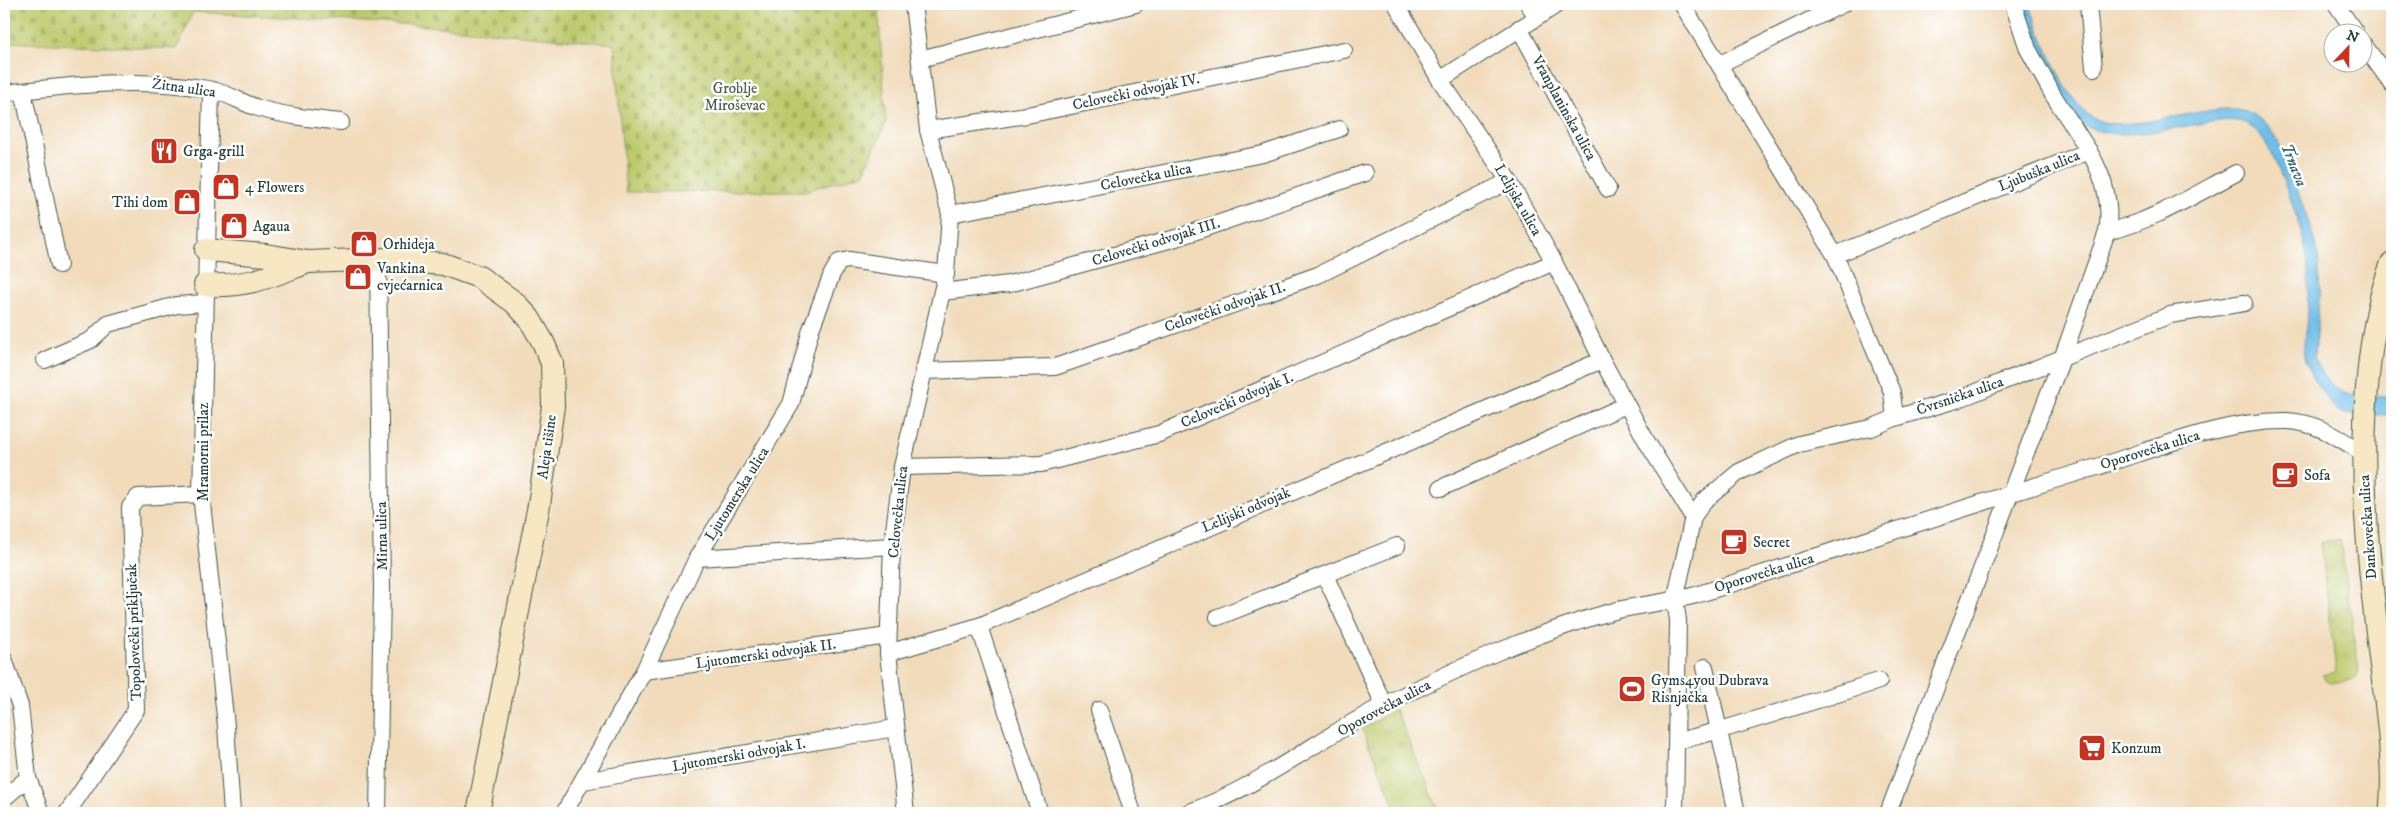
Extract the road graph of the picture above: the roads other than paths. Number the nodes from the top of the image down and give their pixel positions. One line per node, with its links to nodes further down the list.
1 (913, 4): 15 (street, Celovečka ulica)
2 (1136, 4): 15 (street)
3 (1396, 4): 18 (street, Lelijska ulica)
4 (1558, 4): 10 (street)
5 (1682, 4): 16 (street)
6 (1843, 4): 16 (street)
7 (2013, 4): 26 (street, Ljubuška ulica)
8 (2088, 4): 17 (street)
9 (2336, 4): 11 (street)
10 (1533, 10): 12 (street)
11 (2348, 22)
12 (1519, 28): 18 (street); 30 (street, Vranplaninska ulica)
13 (1344, 50): 25 (street, Celovečki odvojak IV.)
14 (2374, 58): 19 (street)
15 (920, 59): 25 (street, Celovečka ulica)
16 (1720, 64): 34 (street)
17 (2094, 68)
18 (1440, 80): 29 (street, Lelijska ulica)
19 (2392, 84)
20 (211, 90): 21 (street, Žitna ulica); 23 (street, Žitna ulica); 33 (street, Mramorni prilaz)
21 (23, 91): 22 (street, Žitna ulica); 39 (street)
22 (4, 94)
23 (341, 122)
24 (1339, 129): 31 (street, Celovečka ulica)
25 (928, 130): 31 (street, Celovečka ulica)
26 (2089, 151): 32 (street); 34 (street, Ljubuška ulica)
27 (1365, 173): 41 (street, Celovečki odvojak III.)
28 (2236, 174): 32 (street)
29 (1509, 181): 37 (street, Lelijska ulica); 47 (street, Celovečki odvojak II.)
30 (1608, 189)
31 (950, 214): 40 (street, Celovečka ulica)
32 (2107, 232): 44 (street)
33 (206, 250): 36 (street, Aleja tišine); 42 (street, Mramorni prilaz)
34 (1835, 255): 49 (street)
35 (378, 259): 36 (street, Aleja tišine); 83 (street, Mirna ulica); 84 (street, Aleja tišine)
36 (308, 262): 42 (street, Aleja tišine)
37 (1554, 262): 46 (street, Lelijska ulica); 51 (street, Celovečki odvojak I.)
38 (2392, 263): 50 (street, Dankovečka ulica)
39 (59, 265)
40 (946, 274): 41 (street, Celovečka ulica); 58 (street, Ljutomerska ulica)
41 (942, 292): 47 (street, Celovečka ulica)
42 (205, 294): 45 (street); 54 (street, Mramorni prilaz)
43 (2244, 303): 44 (street, Čvrsnička ulica)
44 (2064, 356): 49 (street, Čvrsnička ulica); 53 (street)
45 (44, 360)
46 (1602, 360): 48 (street, Lelijska ulica); 62 (street, Lelijski odvojak)
47 (923, 371): 51 (street, Celovečka ulica)
48 (1626, 405): 52 (street); 55 (street, Lelijska ulica)
49 (1894, 418): 55 (street, Čvrsnička ulica)
50 (2363, 453): 53 (street, Oporovečka ulica); 72 (street, Dankovečka ulica)
51 (902, 467): 56 (street, Celovečka ulica)
52 (1440, 488)
53 (2010, 493): 60 (street, Oporovečka ulica); 92 (street)
54 (201, 494): 81 (street, Topolovečki priključak); 82 (street, Mramorni prilaz)
55 (1693, 518): 60 (street)
56 (892, 546): 58 (street); 63 (street, Celovečka ulica)
57 (1397, 546): 59 (street)
58 (697, 558): 66 (street, Ljutomerska ulica)
59 (1325, 575): 61 (street); 68 (street)
60 (1676, 601): 68 (street, Oporovečka ulica); 75 (street)
61 (1218, 617)
62 (979, 626): 63 (street, Lelijski odvojak); 87 (street)
63 (888, 644): 66 (street, Ljutomerski odvojak II.); 73 (street, Celovečka ulica)
64 (4, 659): 70 (street)
65 (1705, 667): 74 (street)
66 (644, 671): 77 (street, Ljutomerska ulica)
67 (1879, 681): 74 (street)
68 (1384, 705): 89 (street, Oporovečka ulica)
69 (4, 706): 70 (street)
70 (20, 706): 76 (street)
71 (1099, 710): 88 (street)
72 (2390, 725): 79 (street, Dankovečka ulica)
73 (895, 728): 77 (street, Ljutomerski odvojak I.); 86 (street, Celovečka ulica)
74 (1721, 730): 75 (street); 91 (street)
75 (1678, 741): 90 (street)
76 (28, 778): 78 (street); 80 (street)
77 (583, 781): 85 (street, Ljutomerska ulica)
78 (4, 798)
79 (2391, 807)
80 (41, 813)
81 (67, 813)
82 (232, 813)
83 (378, 813)
84 (478, 813)
85 (564, 813)
86 (906, 813)
87 (1040, 813)
88 (1133, 813)
89 (1187, 813)
90 (1675, 813)
91 (1737, 813)
92 (1888, 813)

